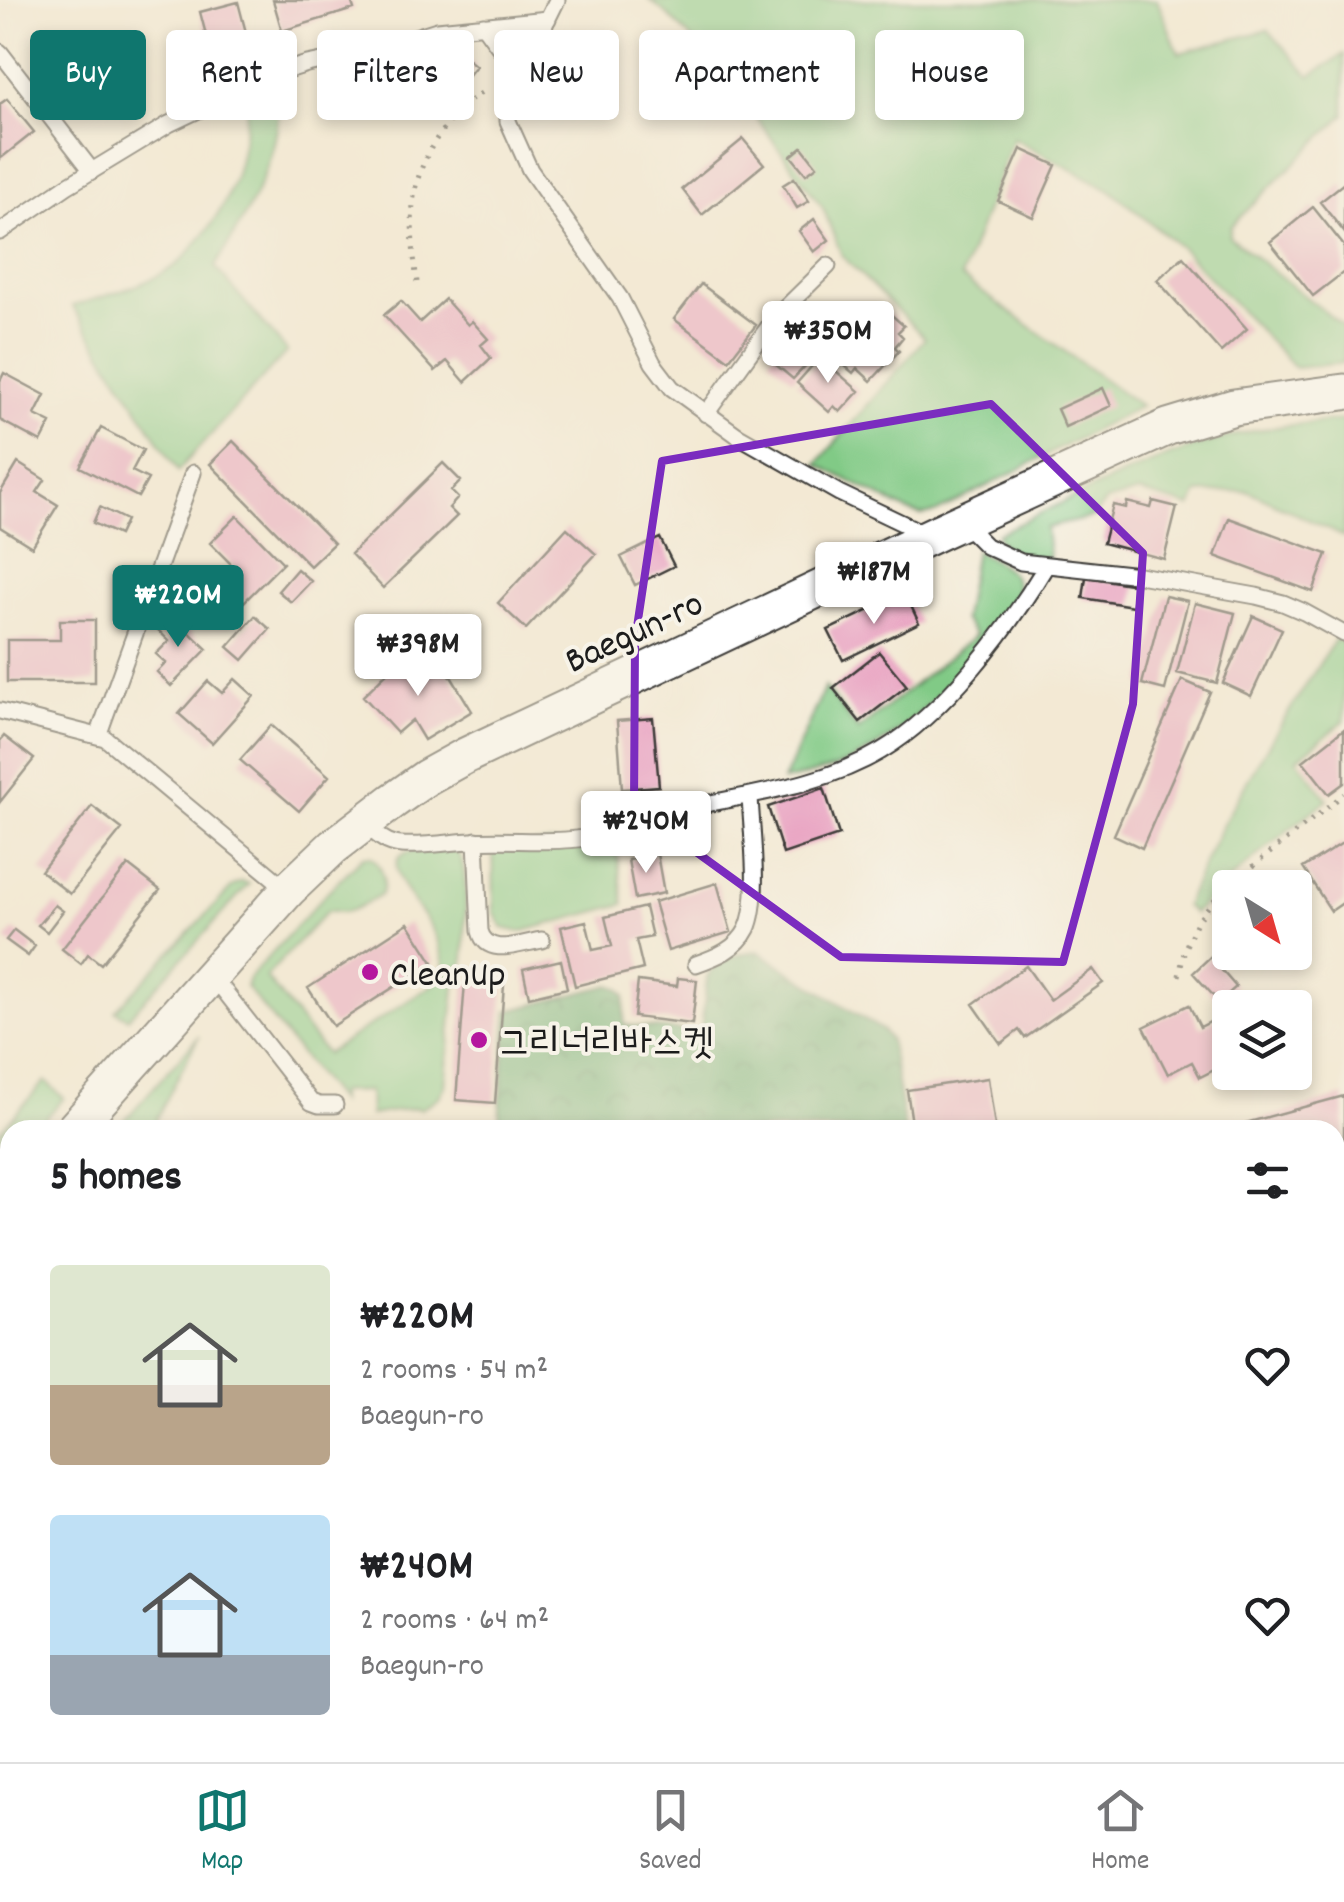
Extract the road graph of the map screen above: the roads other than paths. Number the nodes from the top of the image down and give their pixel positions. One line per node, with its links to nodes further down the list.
1 (557, 0): 2 (lane)
2 (548, 19): 3 (lane); 4 (lane)
3 (484, 25): 5 (lane); 8 (lane)
4 (543, 30)
5 (494, 39)
6 (0, 52): 8 (lane)
7 (508, 120): 12 (lane)
8 (92, 171): 9 (lane)
9 (0, 232)
10 (828, 266): 12 (lane)
11 (1344, 392): 14 (street, Baegun-ro)
12 (706, 414): 14 (lane)
13 (193, 473): 18 (lane)
14 (947, 529): 15 (lane); 20 (street, Baegun-ro)
15 (1046, 566): 16 (lane); 19 (lane)
16 (1344, 634)
17 (0, 711): 18 (lane)
18 (98, 736): 22 (lane)
19 (750, 796): 21 (lane); 24 (lane)
20 (364, 823): 21 (lane); 22 (street, Baegun-ro)
21 (476, 840): 23 (lane)
22 (288, 890): 25 (street, Baegun-ro)
23 (542, 940)
24 (696, 964)
25 (212, 975): 26 (lane); 27 (street, Baegun-ro)
26 (335, 1105)
27 (81, 1120)

